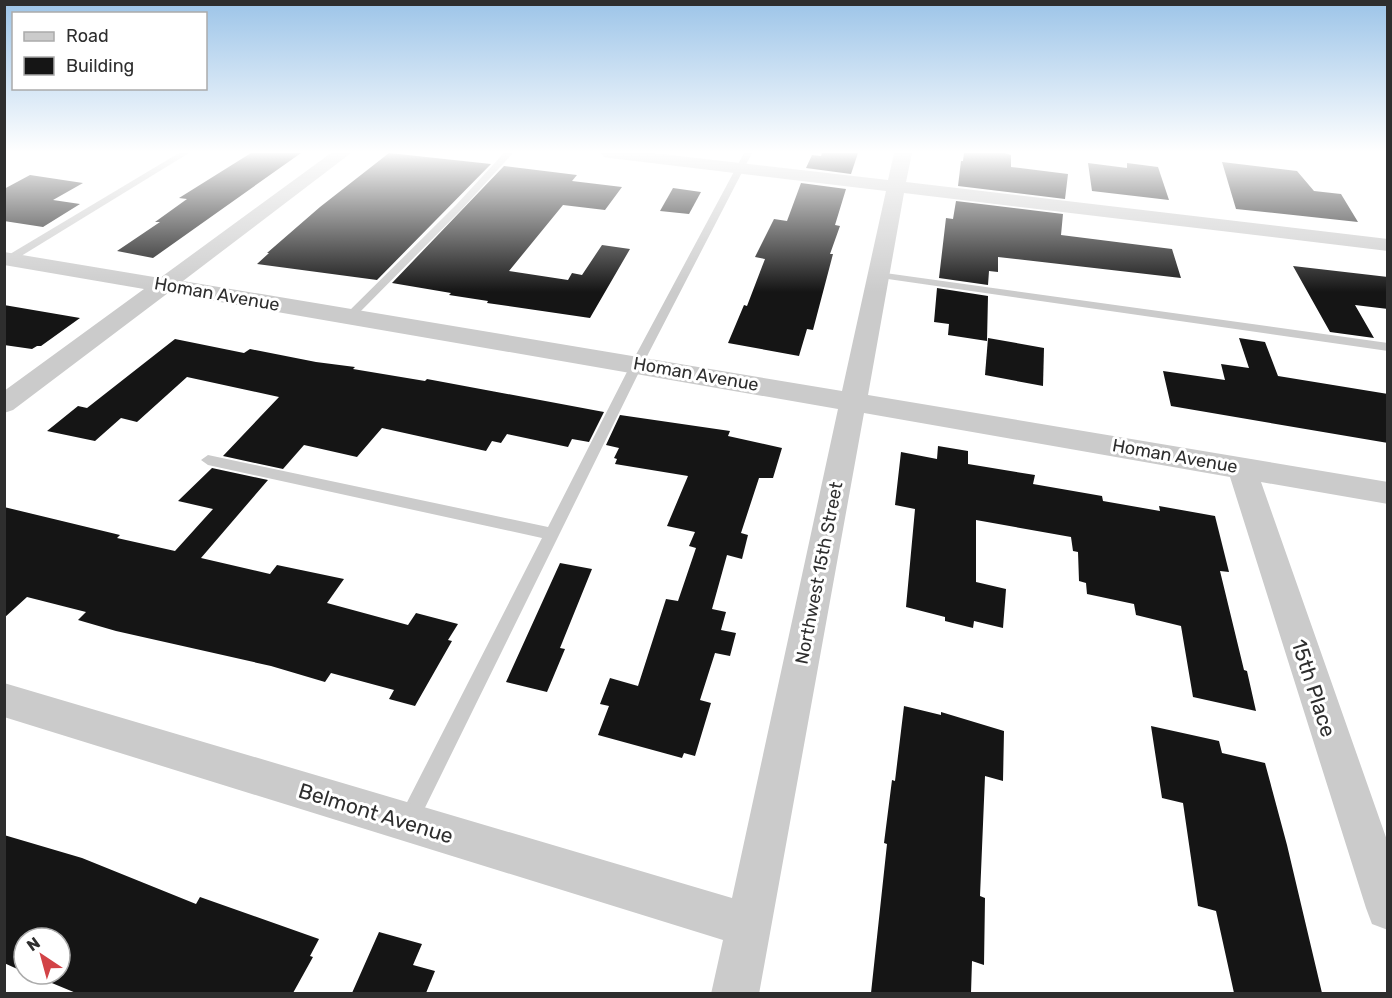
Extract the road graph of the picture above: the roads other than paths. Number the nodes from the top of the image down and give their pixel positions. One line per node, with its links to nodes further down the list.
1 (107, 200): 8 (lane)
2 (279, 200): 10 (street)
3 (465, 200): 11 (lane)
4 (724, 200): 13 (lane)
5 (893, 200): 9 (street, Northwest 15th Street)
6 (1003, 200): 7 (street)
7 (1388, 245)
8 (7, 259): 10 (street, Homan Avenue)
9 (878, 275): 12 (lane); 14 (street, Northwest 15th Street)
10 (164, 285): 11 (street, Homan Avenue); 15 (street)
11 (350, 316): 13 (street, Homan Avenue)
12 (1388, 347)
13 (637, 364): 14 (street, Homan Avenue); 19 (lane)
14 (853, 401): 17 (street, Homan Avenue); 23 (street, Northwest 15th Street)
15 (4, 404)
16 (208, 460): 19 (lane)
17 (1241, 468): 18 (street, Homan Avenue); 22 (street, 15th Place)
18 (1388, 493)
19 (552, 534): 21 (lane)
20 (4, 700): 21 (street, Belmont Avenue)
21 (408, 822): 23 (street, Belmont Avenue)
22 (1388, 908)
23 (748, 925): 24 (street, Northwest 15th Street)
24 (735, 993)

